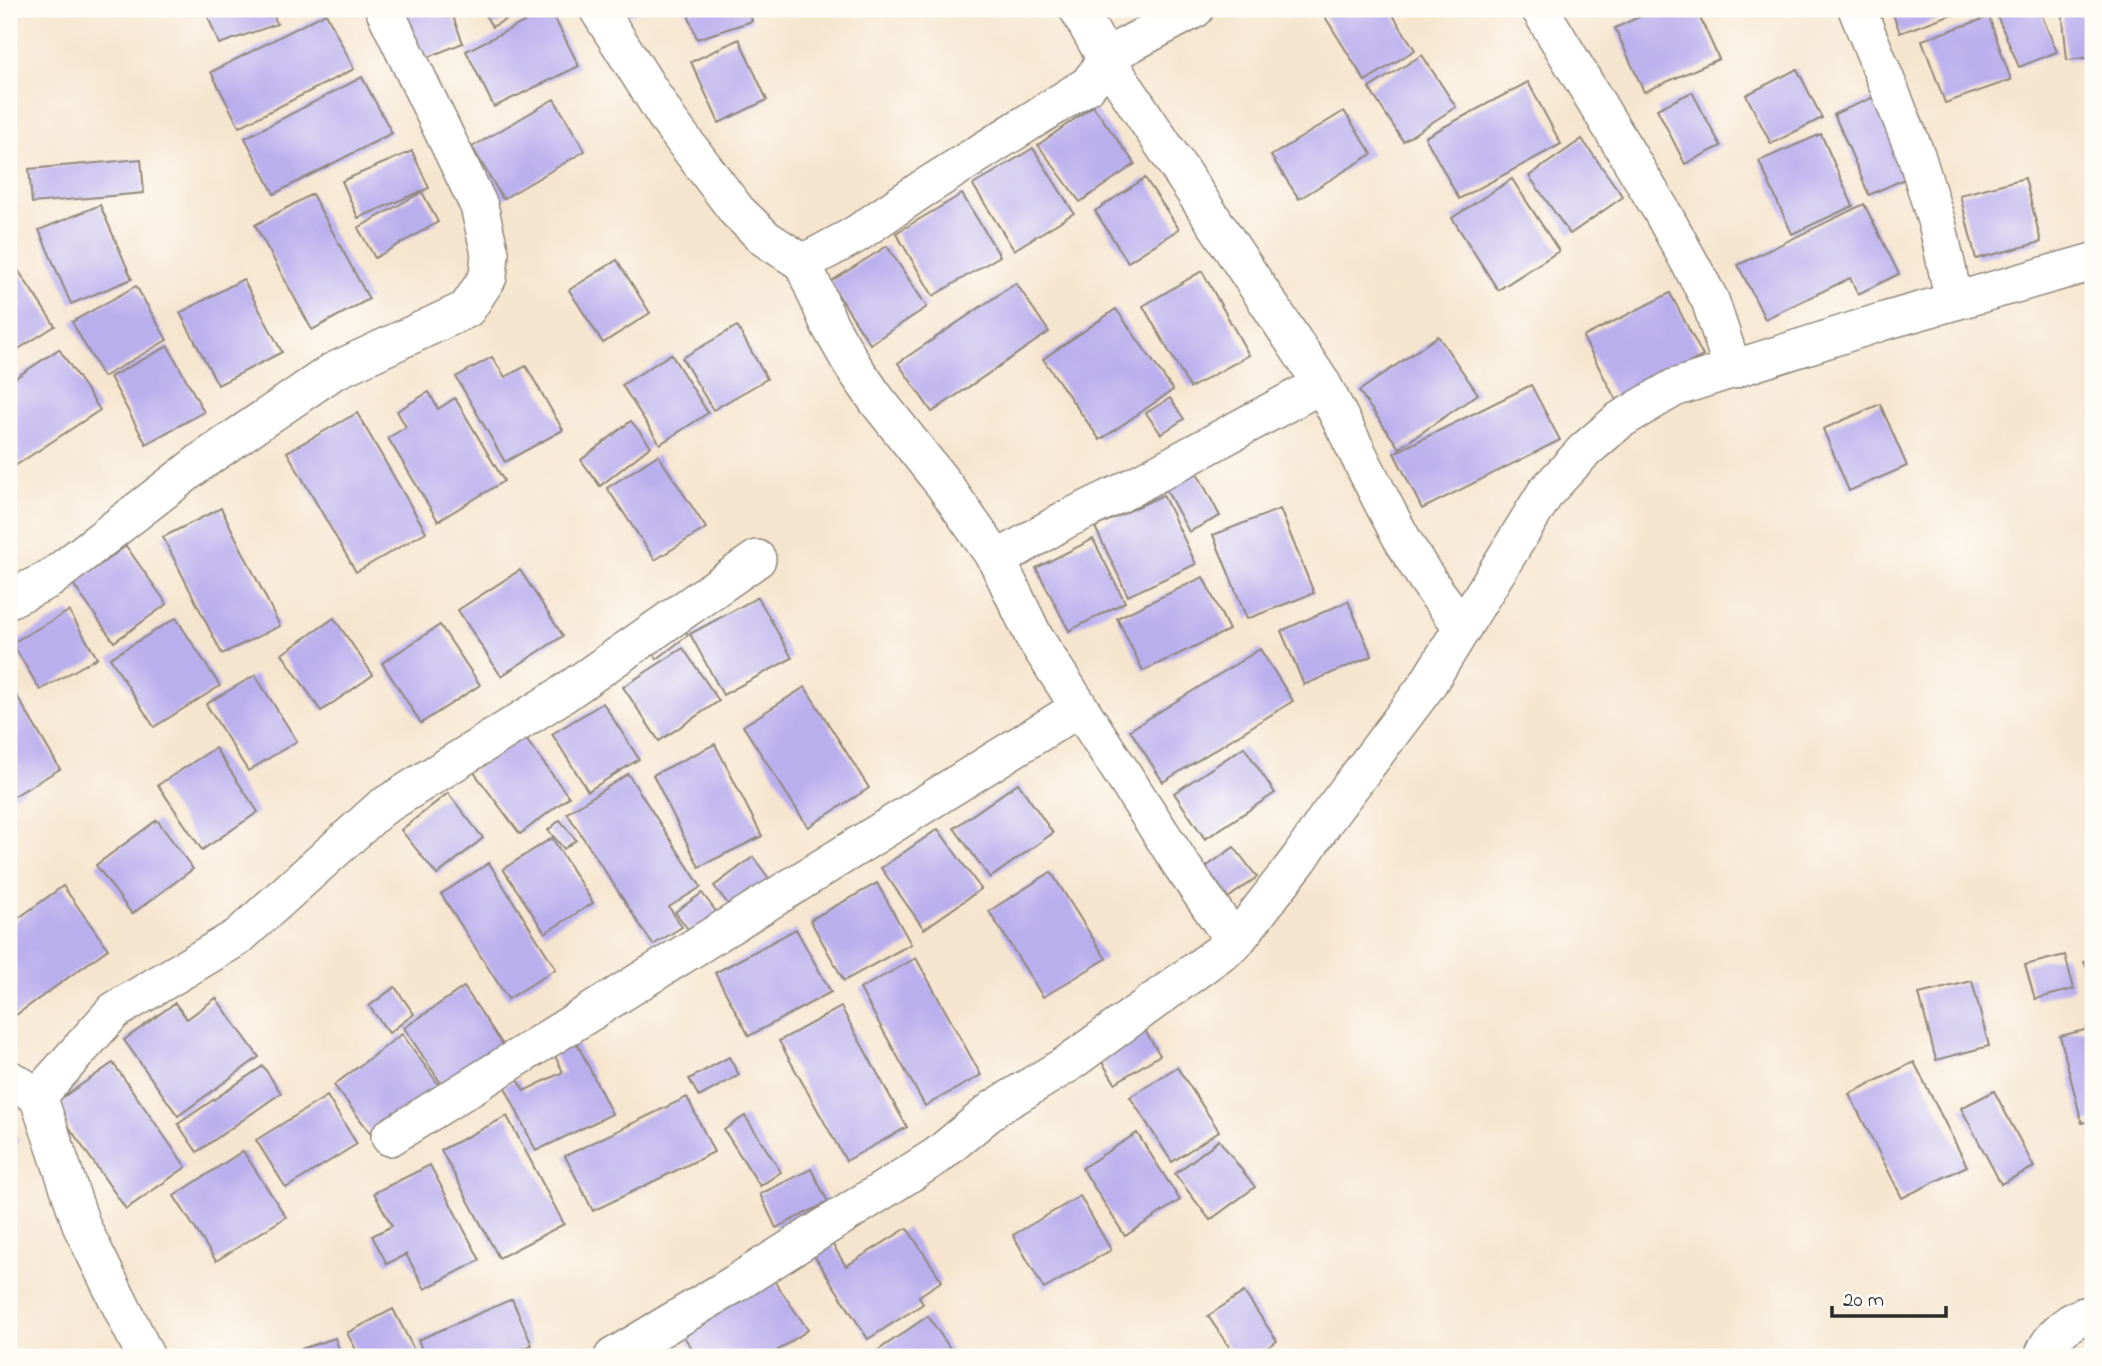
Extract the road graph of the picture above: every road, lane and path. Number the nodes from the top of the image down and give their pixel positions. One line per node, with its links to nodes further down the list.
1 (384, 9): 15 (street)
2 (598, 9): 9 (street)
3 (1078, 9): 7 (street)
4 (1195, 9): 7 (street)
5 (1540, 9): 11 (street)
6 (1857, 9): 10 (street)
7 (1105, 57): 9 (street); 12 (street)
8 (2093, 262): 10 (street)
9 (803, 263): 14 (street)
10 (1954, 301): 11 (street)
11 (1733, 370): 16 (street)
12 (1322, 384): 14 (street); 16 (street)
13 (757, 559): 19 (street)
14 (997, 560): 17 (street)
15 (9, 599)
16 (1463, 626): 18 (street)
17 (1079, 708): 18 (street); 20 (street)
18 (1235, 942): 23 (street)
19 (23, 1087): 22 (street)
20 (390, 1137)
21 (2093, 1314): 24 (street)
22 (146, 1357)
23 (613, 1357)
24 (2043, 1357)

